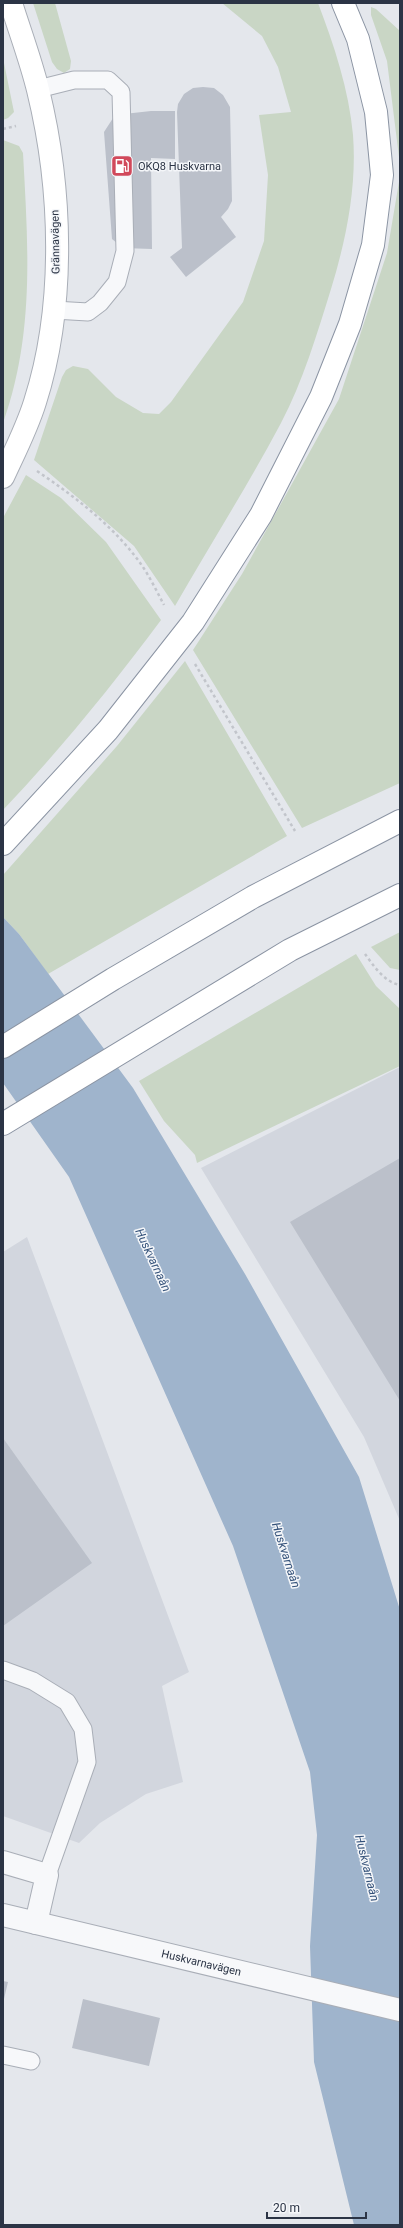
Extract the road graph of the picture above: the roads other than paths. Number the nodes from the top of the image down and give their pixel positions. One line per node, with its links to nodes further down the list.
1 (11, 3): 3 (main road, Grännavägen)
2 (343, 3): 7 (main road)
3 (38, 89): 4 (main road, Grännavägen); 4 (lane)
4 (54, 310): 5 (main road, Grännavägen)
5 (3, 477)
6 (400, 821): 9 (main road)
7 (3, 844)
8 (400, 895): 10 (main road)
9 (3, 1047)
10 (3, 1124)
11 (3, 1670): 13 (lane)
12 (3, 1862): 13 (street)
13 (47, 1875): 15 (street)
14 (3, 1915): 15 (street, Huskvarnavägen)
15 (36, 1923): 16 (street, Huskvarnavägen)
16 (400, 2010)
17 (3, 2055): 18 (lane)
18 (31, 2061)

